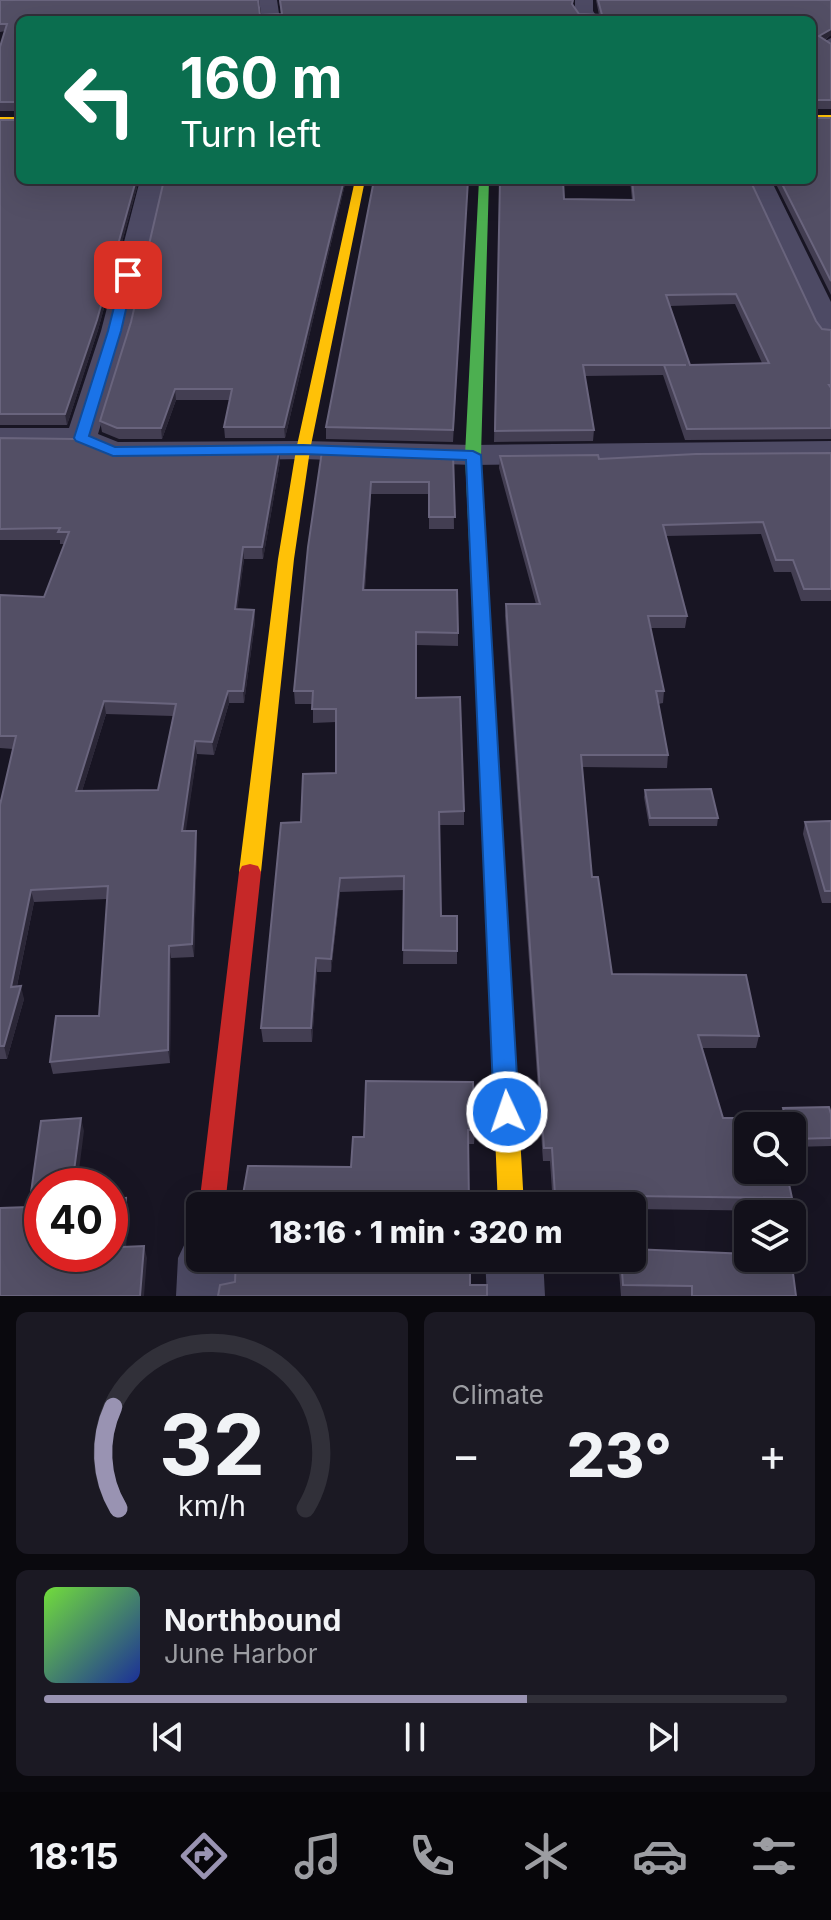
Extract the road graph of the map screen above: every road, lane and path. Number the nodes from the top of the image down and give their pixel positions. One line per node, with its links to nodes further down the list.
1 (151, 184): 7 (street)
2 (359, 184): 8 (street)
3 (484, 184): 10 (street)
4 (761, 184): 5 (street)
5 (831, 330)
6 (0, 437): 7 (street)
7 (81, 438): 8 (street)
8 (303, 450): 10 (street); 11 (street)
9 (831, 451): 10 (street)
10 (473, 455): 12 (street)
11 (214, 1192)
12 (510, 1192)
13 (206, 1272): 15 (street)
14 (515, 1272): 16 (street)
15 (205, 1296)
16 (516, 1296)

